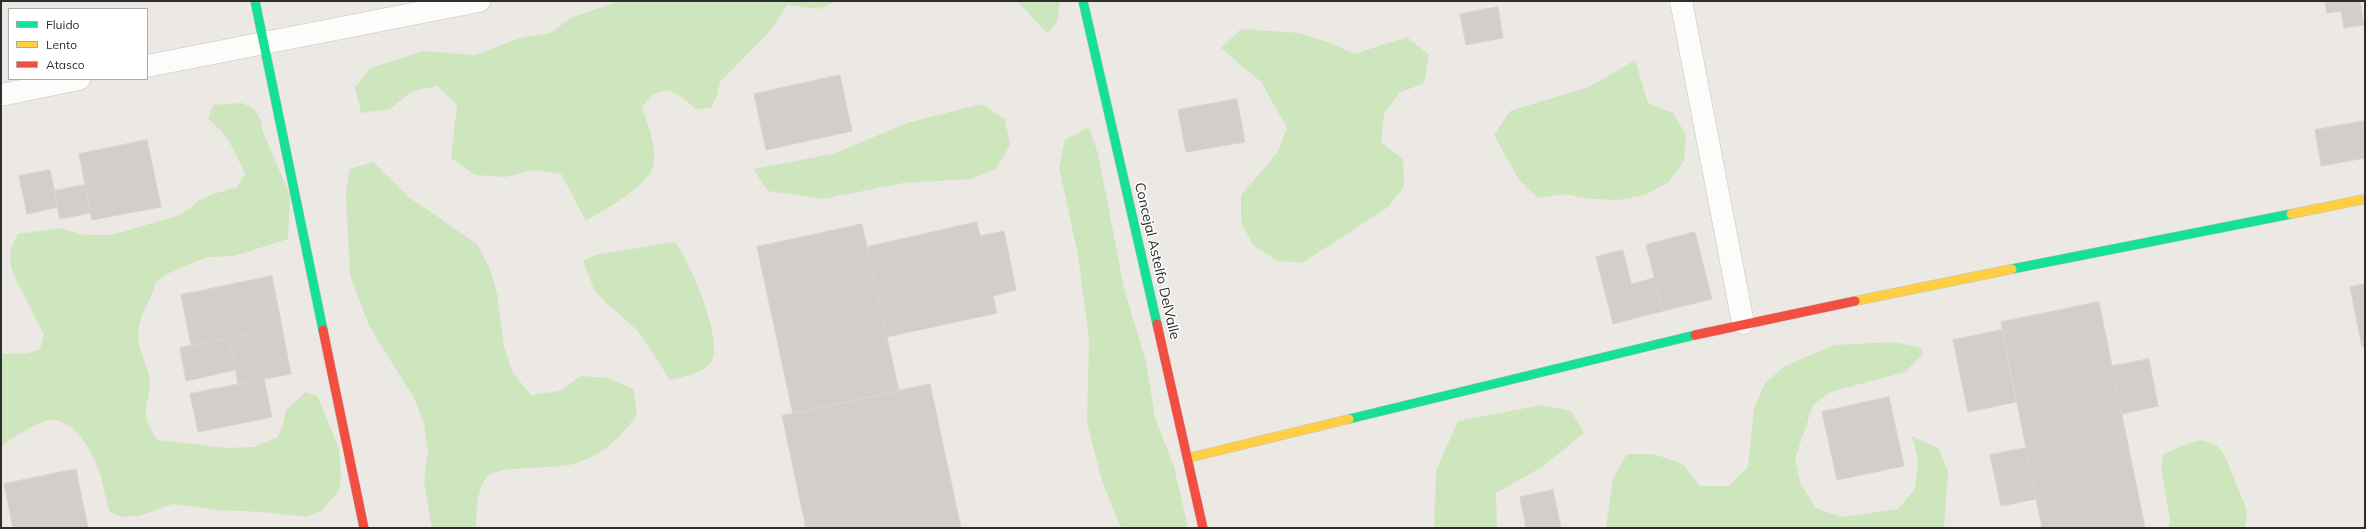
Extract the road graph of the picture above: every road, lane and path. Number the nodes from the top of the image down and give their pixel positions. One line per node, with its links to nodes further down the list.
1 (255, 1): 5 (street)
2 (479, 1): 5 (street)
3 (1083, 1): 11 (street, Concejal Astelfo DelValle)
4 (1681, 1): 10 (street)
5 (263, 42): 6 (street); 12 (street)
6 (148, 66)
7 (74, 80): 8 (street)
8 (1, 95)
9 (2365, 199): 10 (street)
10 (1742, 323): 11 (street)
11 (1188, 458): 13 (street, Concejal Astelfo DelValle)
12 (364, 528)
13 (1203, 528)

